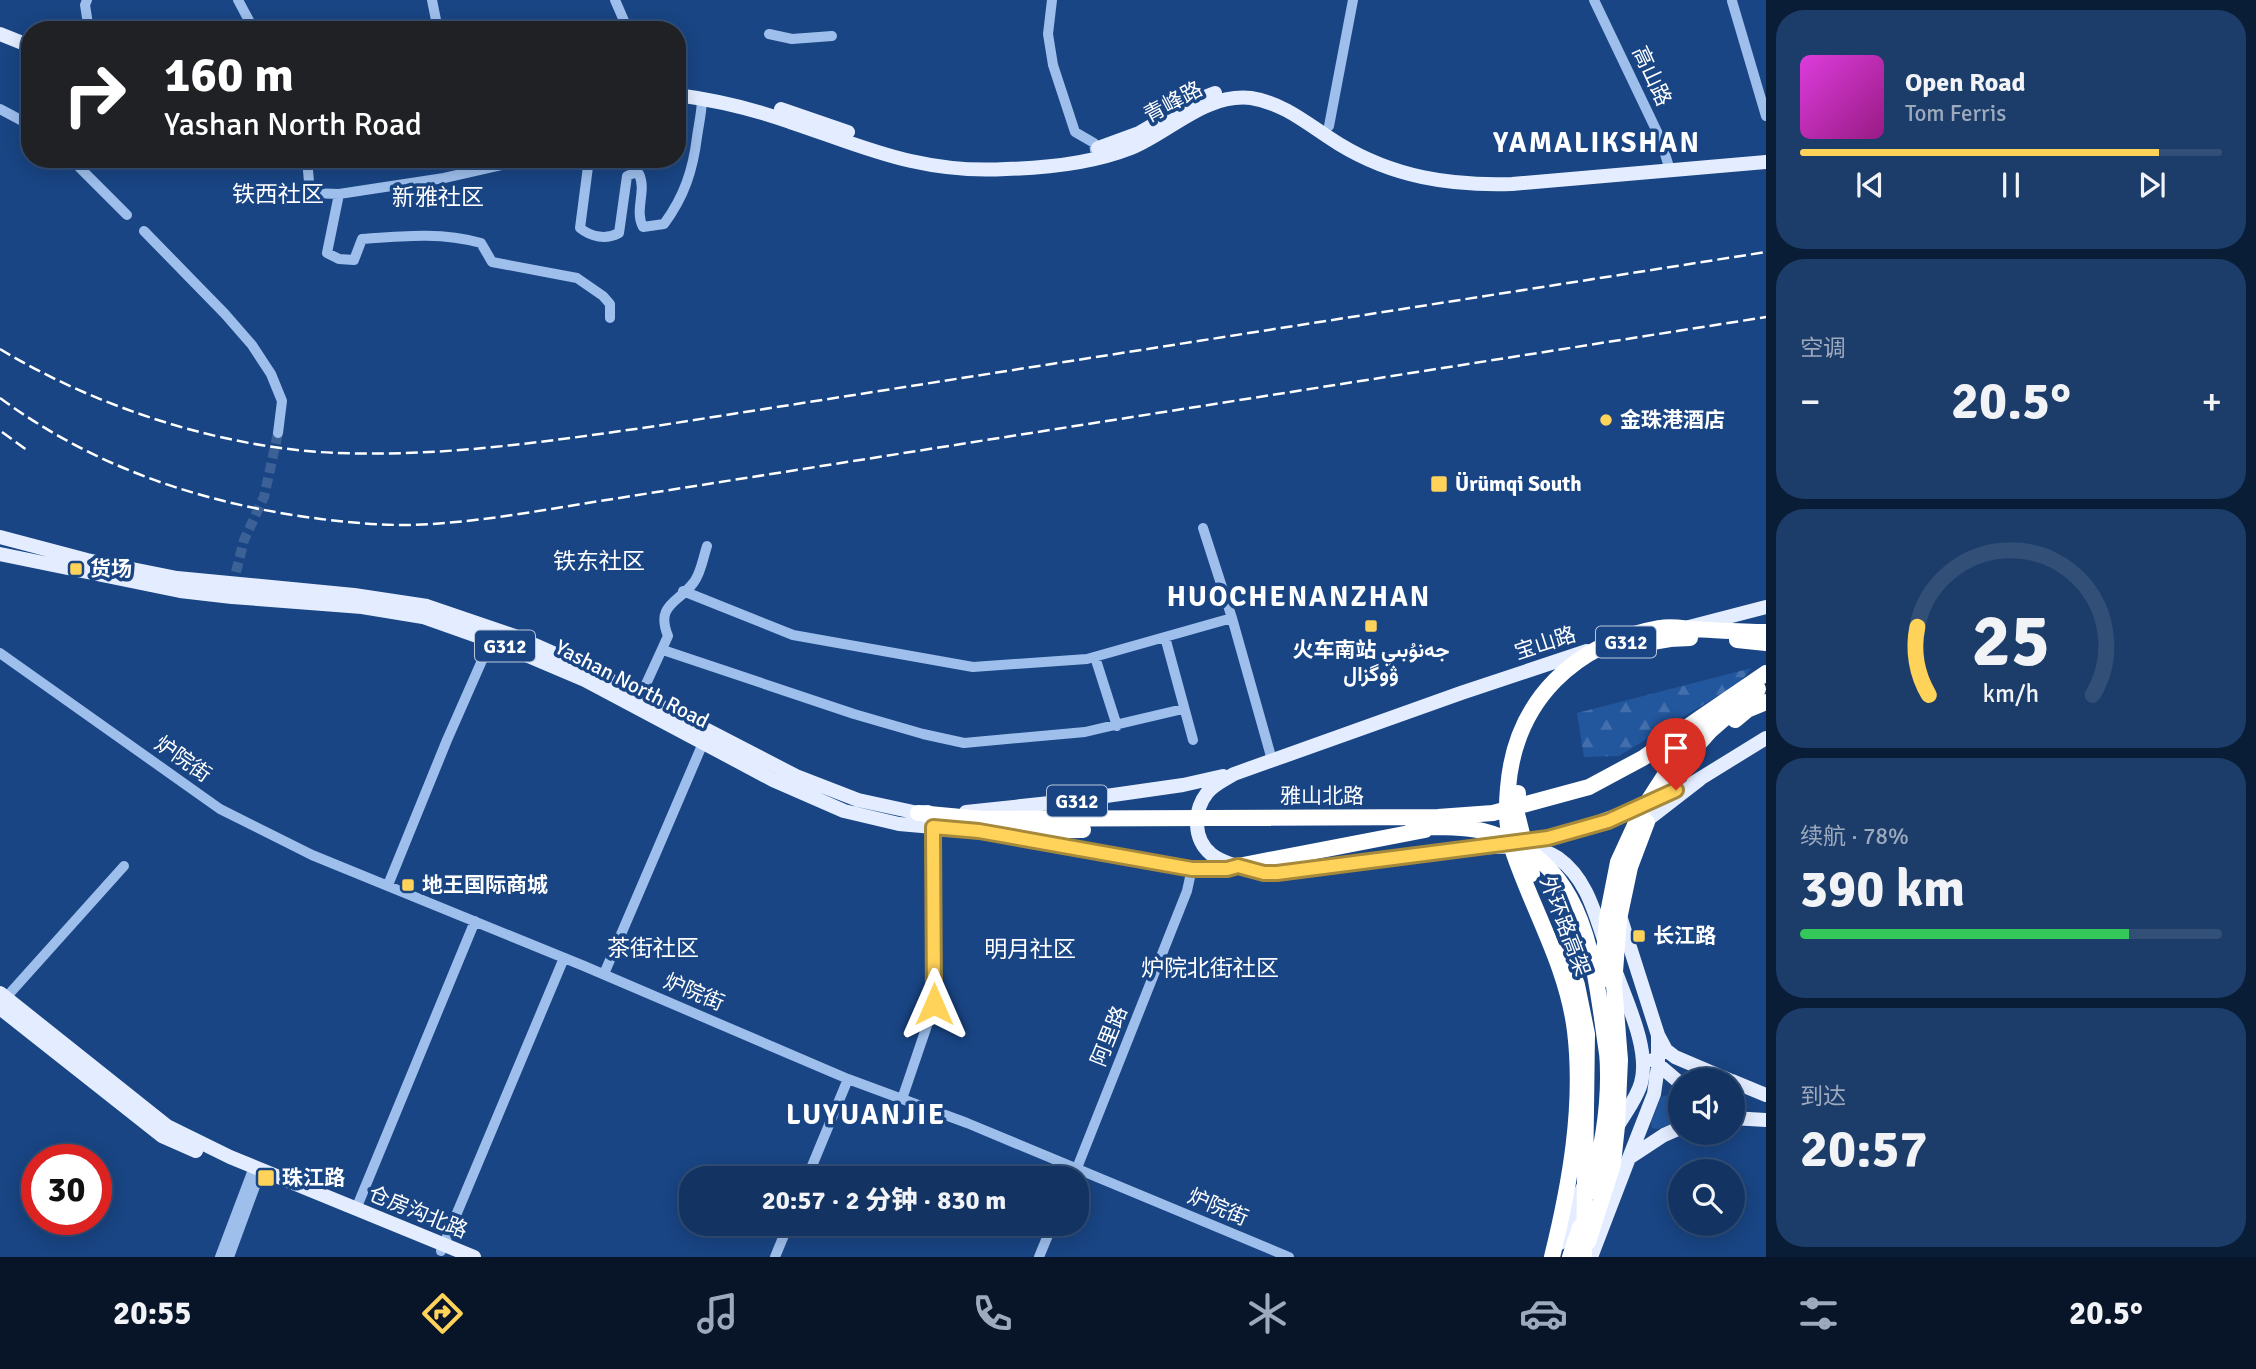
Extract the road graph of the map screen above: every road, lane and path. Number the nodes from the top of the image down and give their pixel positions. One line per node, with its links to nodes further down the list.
1 (87, 0): 9 (street)
2 (238, 0): 10 (street)
3 (432, 0): 11 (street)
4 (615, 0): 12 (street)
5 (1052, 0): 26 (street)
6 (1353, 0): 25 (street)
7 (1594, 0): 29 (street, 高山路)
8 (1731, 1): 23 (street)
9 (88, 21)
10 (249, 21)
11 (436, 21)
12 (624, 21)
13 (0, 34): 16 (main road)
14 (769, 34): 15 (street)
15 (832, 36)
16 (21, 42)
17 (0, 45): 18 (main road)
18 (21, 52)
19 (686, 87): 26 (main road, 青峰路)
20 (686, 96): 21 (main road, 青峰路)
21 (702, 98): 26 (main road, 青峰路); 33 (street)
22 (0, 109): 24 (street)
23 (1766, 116)
24 (21, 120)
25 (1329, 126): 26 (main road, 青峰路); 29 (main road, 青峰路)
26 (1096, 153): 29 (main road, 青峰路)
27 (1766, 154): 29 (main road, 青峰路)
28 (1766, 162): 29 (main road, 青峰路)
29 (1669, 166)
30 (80, 168): 35 (street)
31 (308, 168): 34 (street)
32 (489, 168): 34 (street)
33 (588, 168)
34 (339, 194): 37 (street)
35 (127, 215)
36 (144, 231): 38 (street)
37 (610, 318)
38 (278, 433)
39 (1203, 528): 45 (street)
40 (1, 545): 42 (main road, Yashan North Road / G312)
41 (707, 546): 43 (street)
42 (234, 584): 48 (main road, Yashan North Road / G312); 55 (main road, Yashan North Road / G312)
43 (683, 591): 50 (street); 52 (street)
44 (1766, 607): 63 (main road, 宝山路 / G312)
45 (1232, 618): 47 (street); 63 (street)
46 (1766, 632): 111 (highway, 外环路高架)
47 (1165, 637): 52 (street); 57 (street)
48 (491, 640): 60 (main road, Yashan North Road / G312); 74 (street)
49 (1766, 643): 113 (highway, 外环路高架)
50 (663, 650): 55 (street); 58 (street)
51 (0, 653): 74 (street, 炉院街)
52 (1095, 657): 58 (street)
53 (1766, 673): 59 (highway)
54 (1766, 684): 59 (highway)
55 (640, 695): 60 (main road, Yashan North Road / G312)
56 (1766, 702): 59 (highway)
57 (1183, 709): 58 (street); 62 (street)
58 (1117, 726)
59 (1709, 727): 66 (highway, 雅山北路); 82 (highway); 113 (highway)
60 (706, 737): 66 (main road, Yashan North Road / G312); 67 (main road, Yashan North Road / G312); 77 (street)
61 (1766, 738): 65 (main road, G312)
62 (1193, 740)
63 (1272, 760): 64 (main road, G312)
64 (1234, 774): 66 (main road, Yashan North Road / G312); 72 (main road)
65 (1699, 780): 70 (main road, G312); 79 (main road)
66 (918, 813)
67 (933, 827): 69 (main road, Yashan North Road / G312); 90 (street)
68 (1439, 828): 69 (highway); 72 (highway); 82 (highway)
69 (979, 831): 73 (main road, Yashan North Road / G312)
70 (1493, 846): 72 (main road, G312); 80 (main road)
71 (124, 866): 78 (street)
72 (1238, 866): 73 (main road, Yashan North Road / G312)
73 (1192, 869): 98 (street, 阿里路)
74 (388, 886): 75 (street, 炉院街)
75 (475, 921): 76 (street, 炉院街); 101 (street)
76 (564, 958): 77 (street, 炉院街); 104 (street)
77 (604, 974): 86 (street, 炉院街)
78 (2, 1001): 99 (main road, 仓房沟北路)
79 (1658, 1035): 81 (main road); 83 (main road)
80 (1642, 1050): 83 (main road); 87 (main road)
81 (1680, 1059): 83 (main road); 84 (main road)
82 (1608, 1060): 112 (highway)
83 (1658, 1066): 85 (main road); 87 (main road); 95 (main road)
84 (1702, 1068)
85 (1668, 1074)
86 (848, 1079): 90 (street, 炉院街); 96 (street)
87 (1641, 1082): 111 (main road)
88 (1745, 1086): 89 (main road)
89 (1766, 1095)
90 (902, 1099): 97 (street, 炉院街)
91 (1745, 1111): 93 (main road)
92 (1745, 1118): 93 (main road)
93 (1764, 1119)
94 (1668, 1133): 95 (main road)
95 (1629, 1158): 114 (main road)
96 (812, 1166)
97 (1060, 1166)
98 (1078, 1166)
99 (256, 1173): 101 (main road, 仓房沟北路); 104 (main road, 仓房沟北路); 105 (street); 106 (street)
100 (1089, 1178): 110 (street, 炉院街)
101 (356, 1209): 104 (main road, 仓房沟北路)
102 (784, 1236): 108 (street)
103 (1048, 1236): 109 (street)
104 (447, 1251): 107 (main road, 仓房沟北路)
105 (220, 1257)
106 (229, 1257)
107 (474, 1257)
108 (775, 1257)
109 (1039, 1257)
110 (1289, 1257)
111 (1553, 1257)
112 (1570, 1257)
113 (1583, 1257)
114 (1591, 1257)

